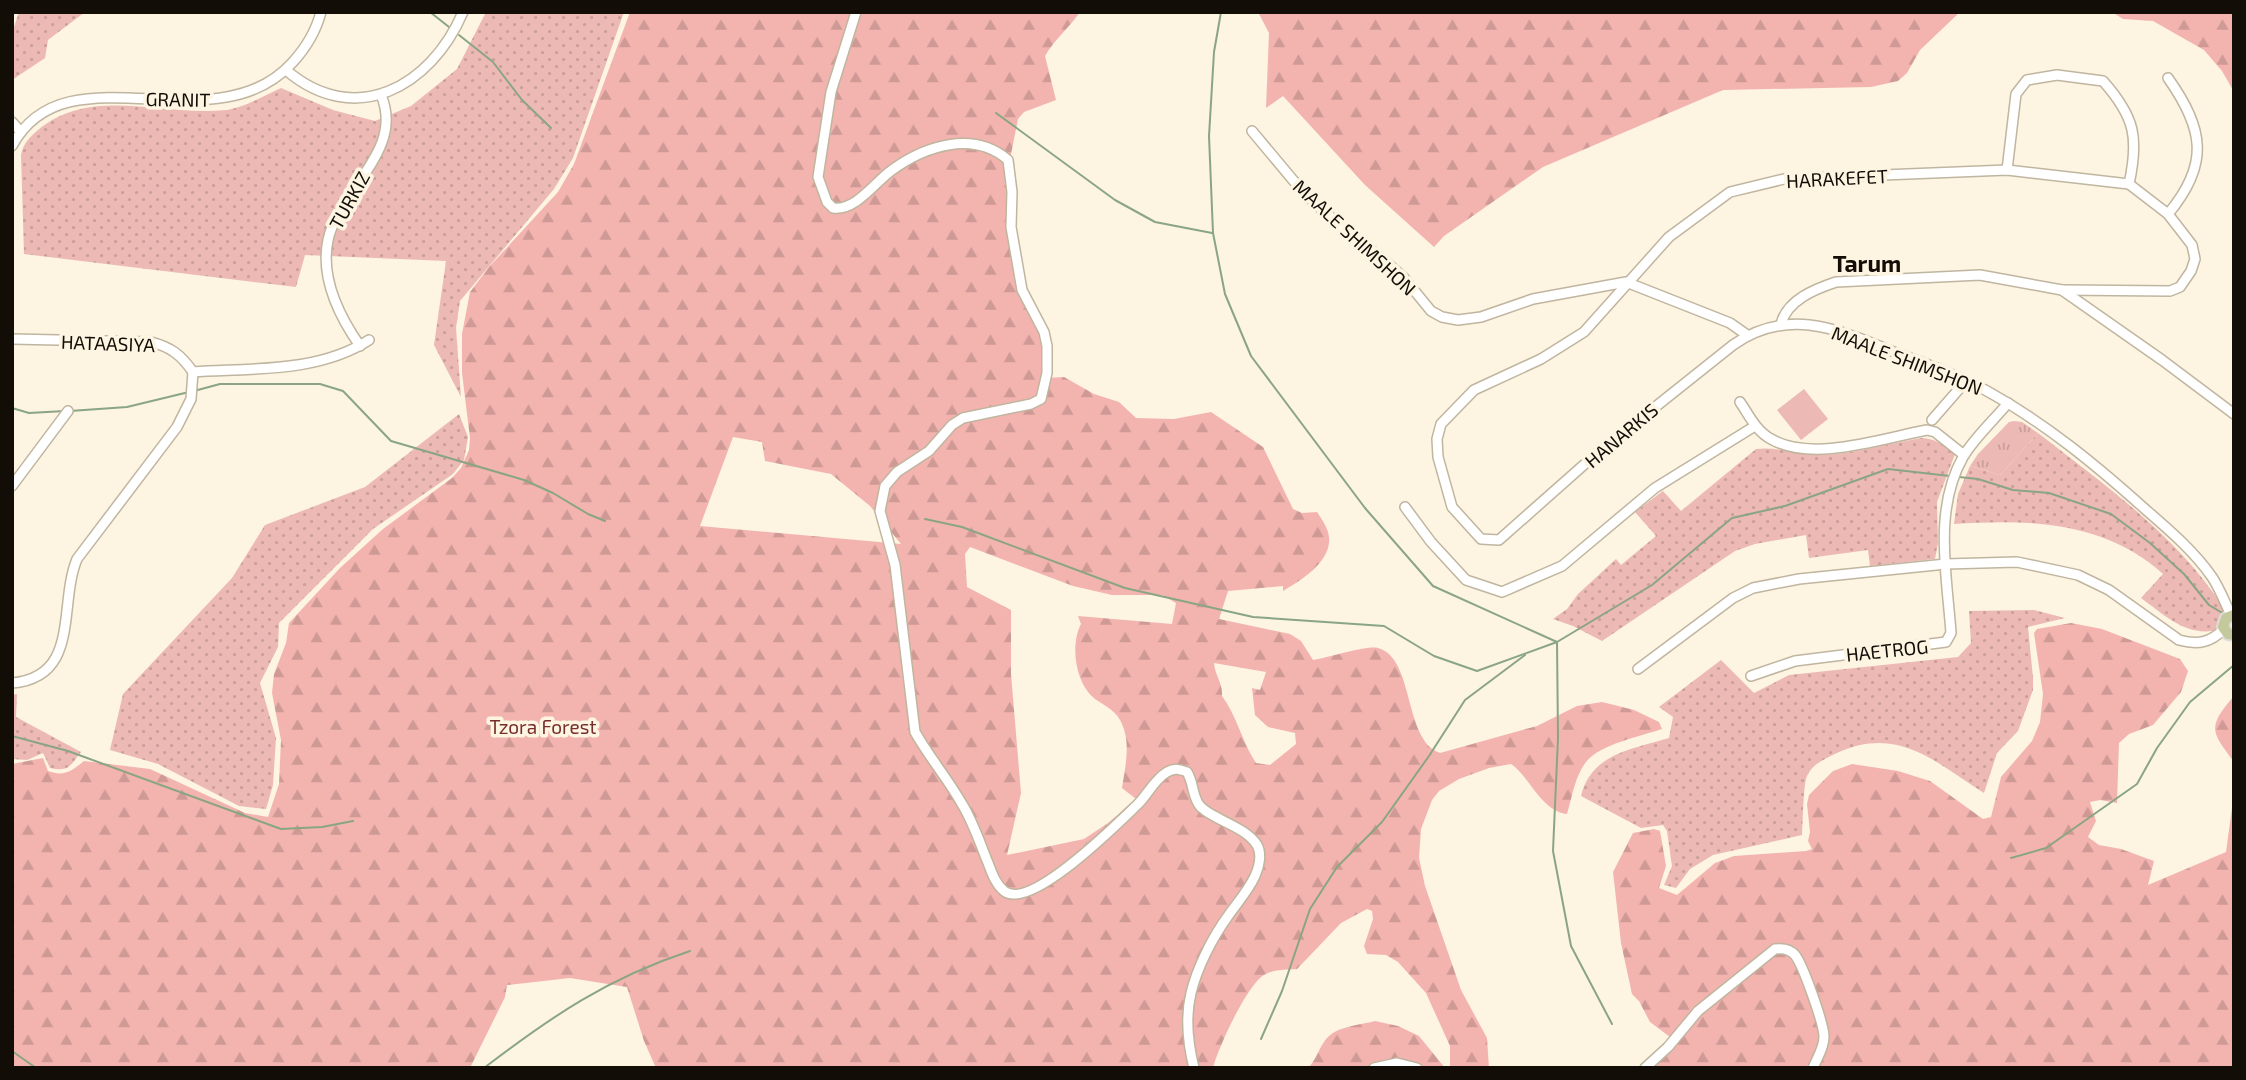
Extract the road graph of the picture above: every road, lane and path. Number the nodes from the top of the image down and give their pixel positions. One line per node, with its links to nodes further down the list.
1 (321, 12): 4 (street, GRANIT)
2 (463, 12): 6 (street)
3 (856, 12): 39 (street)
4 (286, 70): 6 (street); 9 (street, GRANIT)
5 (2168, 78): 13 (street)
6 (382, 94): 20 (street, TURKIZ)
7 (12, 122): 9 (street)
8 (1252, 131): 14 (street, MAALE SHIMSHON)
9 (21, 132): 10 (street, GRANIT)
10 (12, 146)
11 (2007, 170): 12 (street, HARAKEFET); 12 (street); 14 (street, HARAKEFET)
12 (2129, 184): 13 (street)
13 (2168, 214): 15 (street)
14 (1626, 282): 17 (street); 32 (street, HARAKEFET)
15 (2062, 290): 16 (street); 26 (street)
16 (1781, 324): 17 (street, MAALE SHIMSHON); 22 (street, MAALE SHIMSHON)
17 (1747, 335): 32 (street, HANARKIS)
18 (12, 340): 21 (street, HATAASIYA)
19 (369, 340): 20 (street)
20 (360, 346): 21 (street)
21 (193, 372): 38 (street)
22 (1966, 381): 24 (street, MAALE SHIMSHON); 27 (street)
23 (1740, 401): 28 (street)
24 (2008, 403): 29 (street); 34 (street, MAALE SHIMSHON)
25 (68, 411): 30 (street)
26 (2234, 414)
27 (1932, 420)
28 (1755, 426): 29 (street); 31 (street)
29 (1964, 455): 33 (street)
30 (12, 486)
31 (1405, 507)
32 (1499, 540)
33 (1947, 564): 35 (street); 36 (street); 37 (street, HAETROG)
34 (2232, 615): 35 (main road)
35 (2229, 632)
36 (1638, 669)
37 (1751, 676)
38 (12, 683)
39 (1194, 1068)
40 (1374, 1068): 41 (street)
41 (1417, 1068)
42 (1645, 1068): 43 (street)
43 (1813, 1068)

